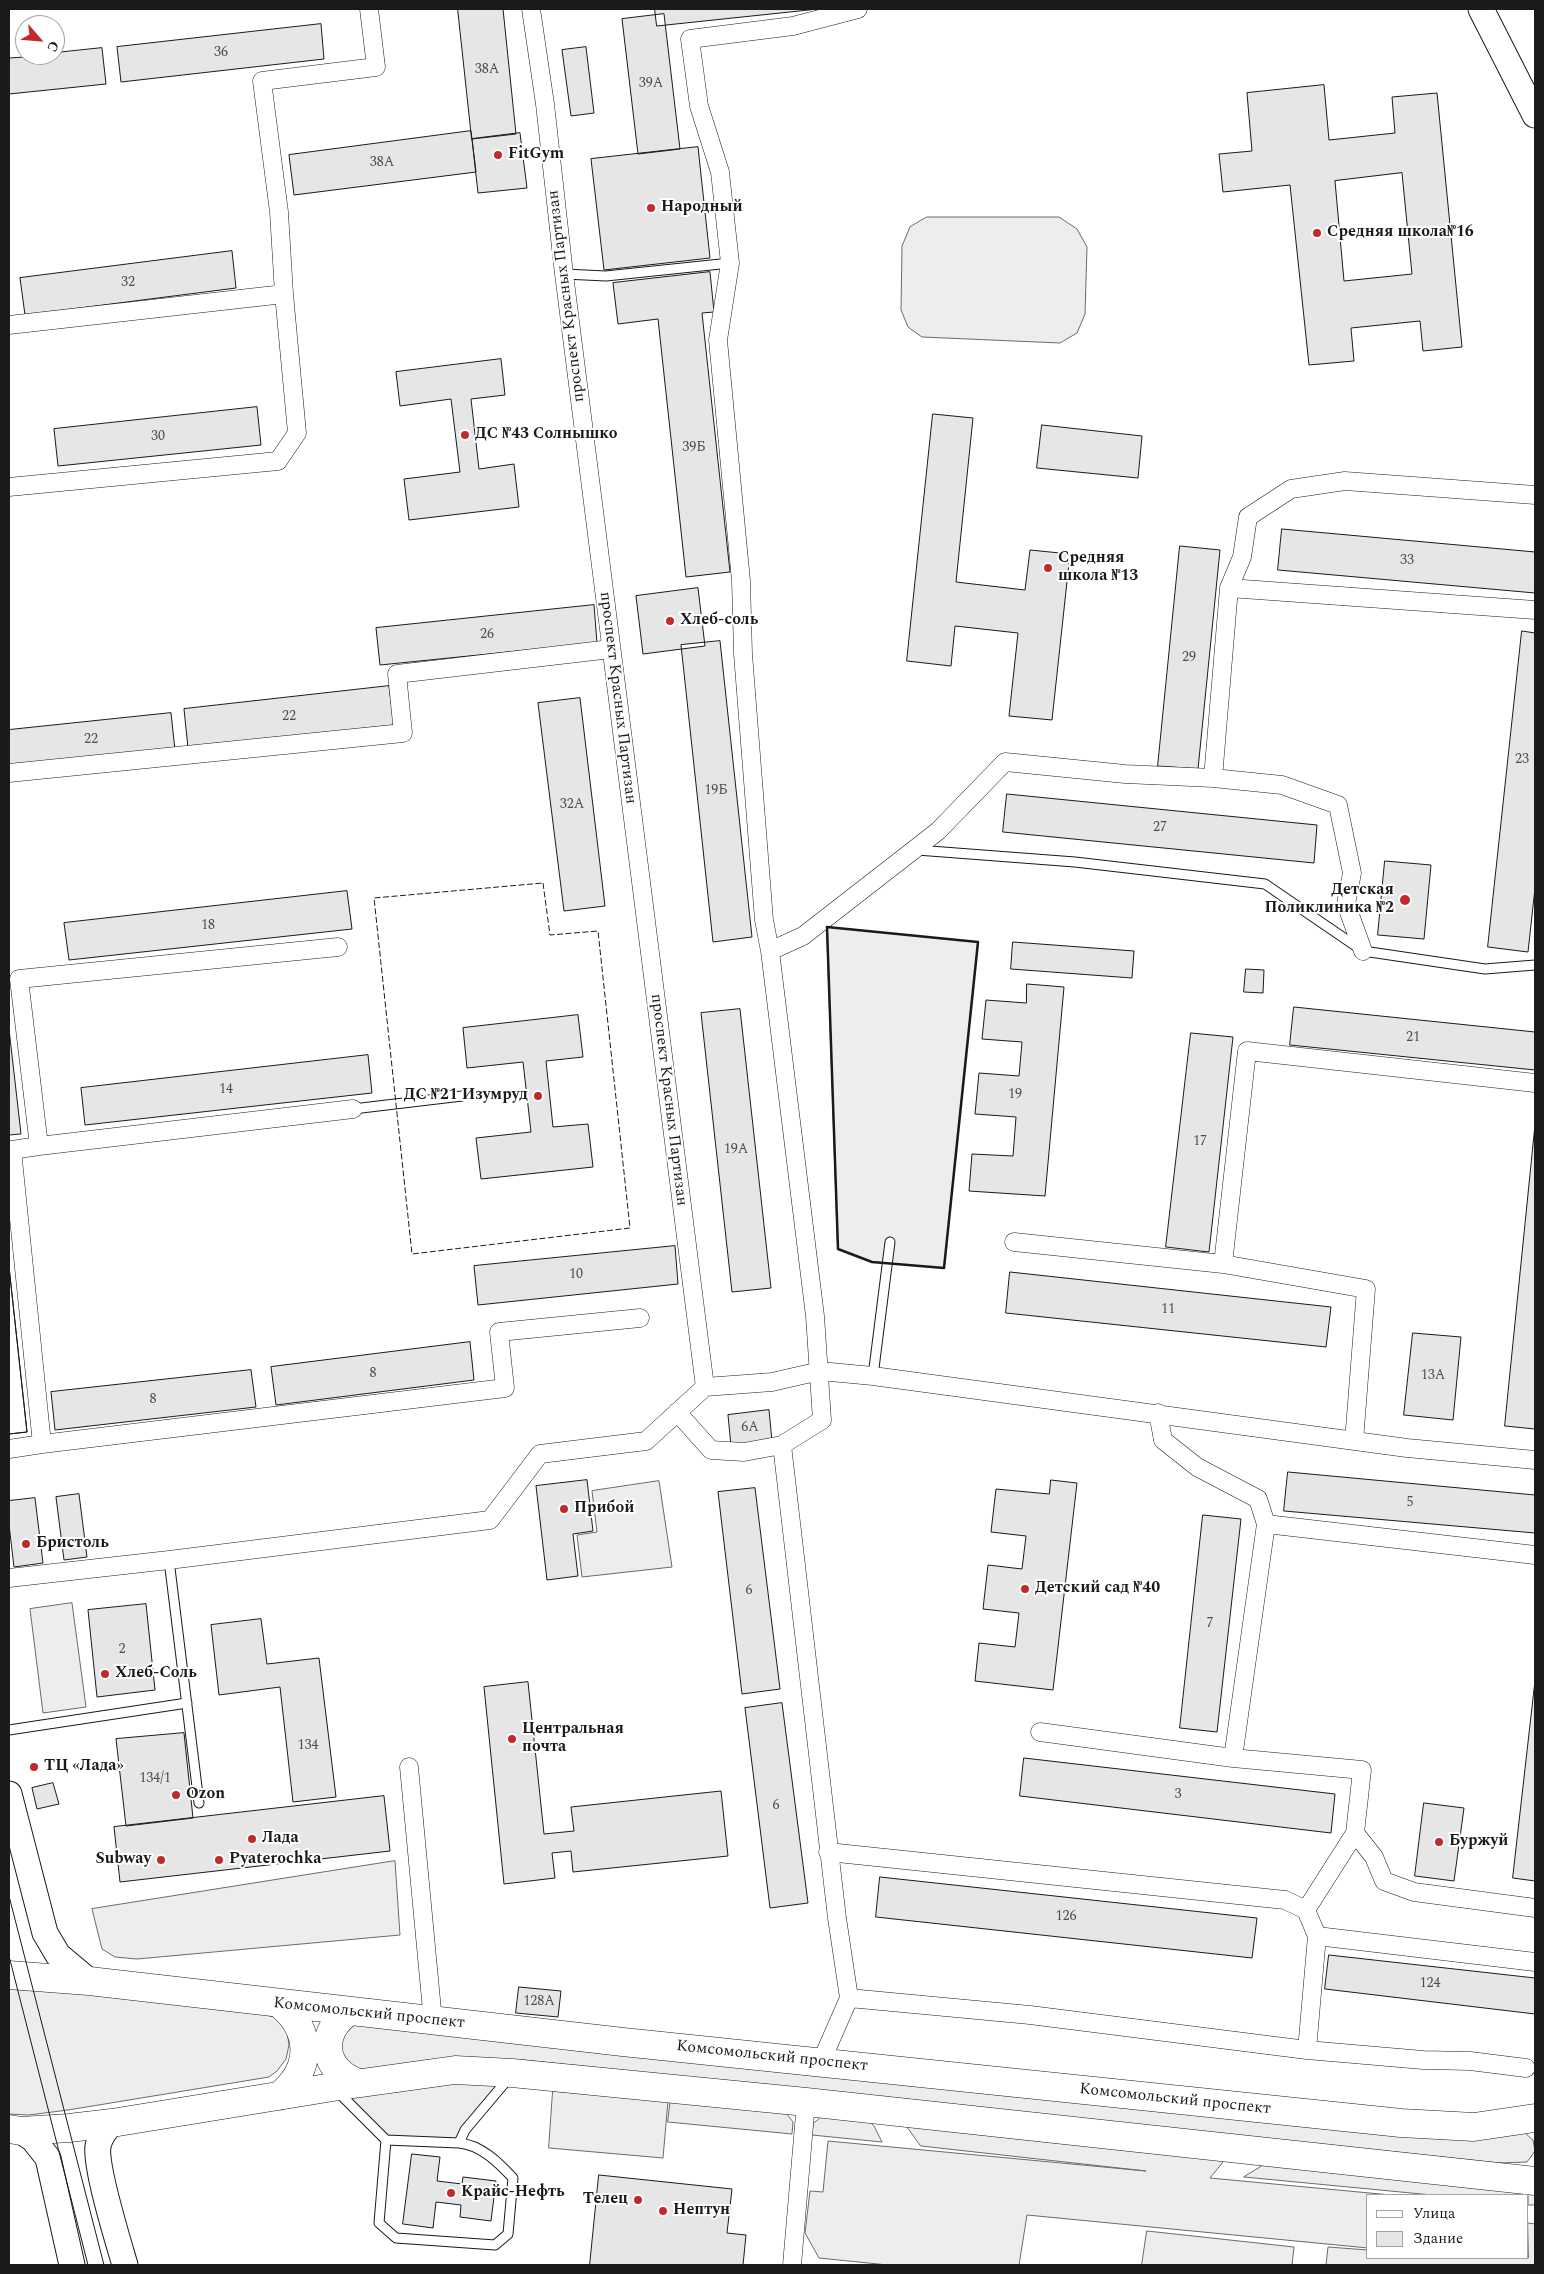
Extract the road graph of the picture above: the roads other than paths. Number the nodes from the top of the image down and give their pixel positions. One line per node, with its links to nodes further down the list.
1 (369, 9): 8 (street)
2 (531, 9): 7 (street, проспект Красных Партизан)
3 (858, 9): 6 (street)
4 (1481, 9): 5 (main road)
5 (1535, 115)
6 (730, 264): 7 (lane); 19 (street)
7 (564, 274): 14 (street, проспект Красных Партизан)
8 (284, 294): 9 (street); 10 (street)
9 (9, 325)
10 (9, 487)
11 (1535, 495): 12 (street)
12 (1229, 588): 13 (street); 16 (street)
13 (1535, 610)
14 (611, 649): 15 (street); 32 (street, проспект Красных Партизан)
15 (9, 773)
16 (1213, 778): 17 (street); 20 (street)
17 (915, 850): 19 (street); 20 (lane)
18 (338, 948): 25 (street)
19 (770, 951): 30 (street)
20 (1363, 951): 21 (lane)
21 (1535, 965)
22 (1535, 1083): 28 (street)
23 (462, 1096): 24 (lane)
24 (353, 1109): 25 (street)
25 (39, 1146): 36 (street)
26 (890, 1242): 31 (lane)
27 (1014, 1242): 28 (street)
28 (1223, 1264): 35 (street)
29 (640, 1318): 36 (street)
30 (820, 1371): 31 (street); 32 (street); 37 (street)
31 (873, 1376): 34 (street)
32 (705, 1387): 33 (street)
33 (677, 1412): 37 (street); 42 (street)
34 (1158, 1414): 35 (street); 40 (street)
35 (1354, 1441): 39 (street)
36 (42, 1444): 38 (street)
37 (782, 1445): 52 (street)
38 (9, 1449)
39 (1535, 1460)
40 (1266, 1524): 41 (street); 47 (street)
41 (1535, 1555)
42 (169, 1560): 43 (street); 44 (lane)
43 (9, 1578)
44 (187, 1704): 45 (lane); 50 (lane)
45 (9, 1730)
46 (1040, 1732): 47 (street)
47 (1234, 1758): 51 (street)
48 (409, 1767): 62 (street)
49 (9, 1794): 58 (main road)
50 (199, 1803)
51 (1355, 1833): 53 (street); 54 (street)
52 (828, 1852): 54 (street); 59 (street)
53 (1535, 1908)
54 (1306, 1910): 55 (street)
55 (1317, 1936): 56 (street); 63 (street)
56 (1535, 1962)
57 (9, 1975): 58 (main road, Комсомольский проспект)
58 (88, 1981): 60 (main road, Комсомольский проспект)
59 (849, 1998): 63 (street); 64 (street)
60 (281, 2005): 61 (main road, Комсомольский проспект); 68 (main road)
61 (350, 2011): 62 (main road, Комсомольский проспект); 67 (main road)
62 (433, 2021): 64 (main road, Комсомольский проспект)
63 (1307, 2050): 65 (street)
64 (821, 2062): 70 (main road, Комсомольский проспект)
65 (1526, 2068)
66 (512, 2073): 67 (main road); 69 (main road); 74 (lane)
67 (346, 2085): 68 (main road); 73 (lane)
68 (279, 2096): 71 (main road)
69 (806, 2102): 75 (main road); 78 (street)
70 (1535, 2118)
71 (112, 2123): 72 (main road); 77 (main road)
72 (15, 2130): 76 (main road)
73 (386, 2140): 74 (lane); 74 (lane)
74 (459, 2143)
75 (1535, 2181)
76 (72, 2265)
77 (125, 2265)
78 (792, 2265)

